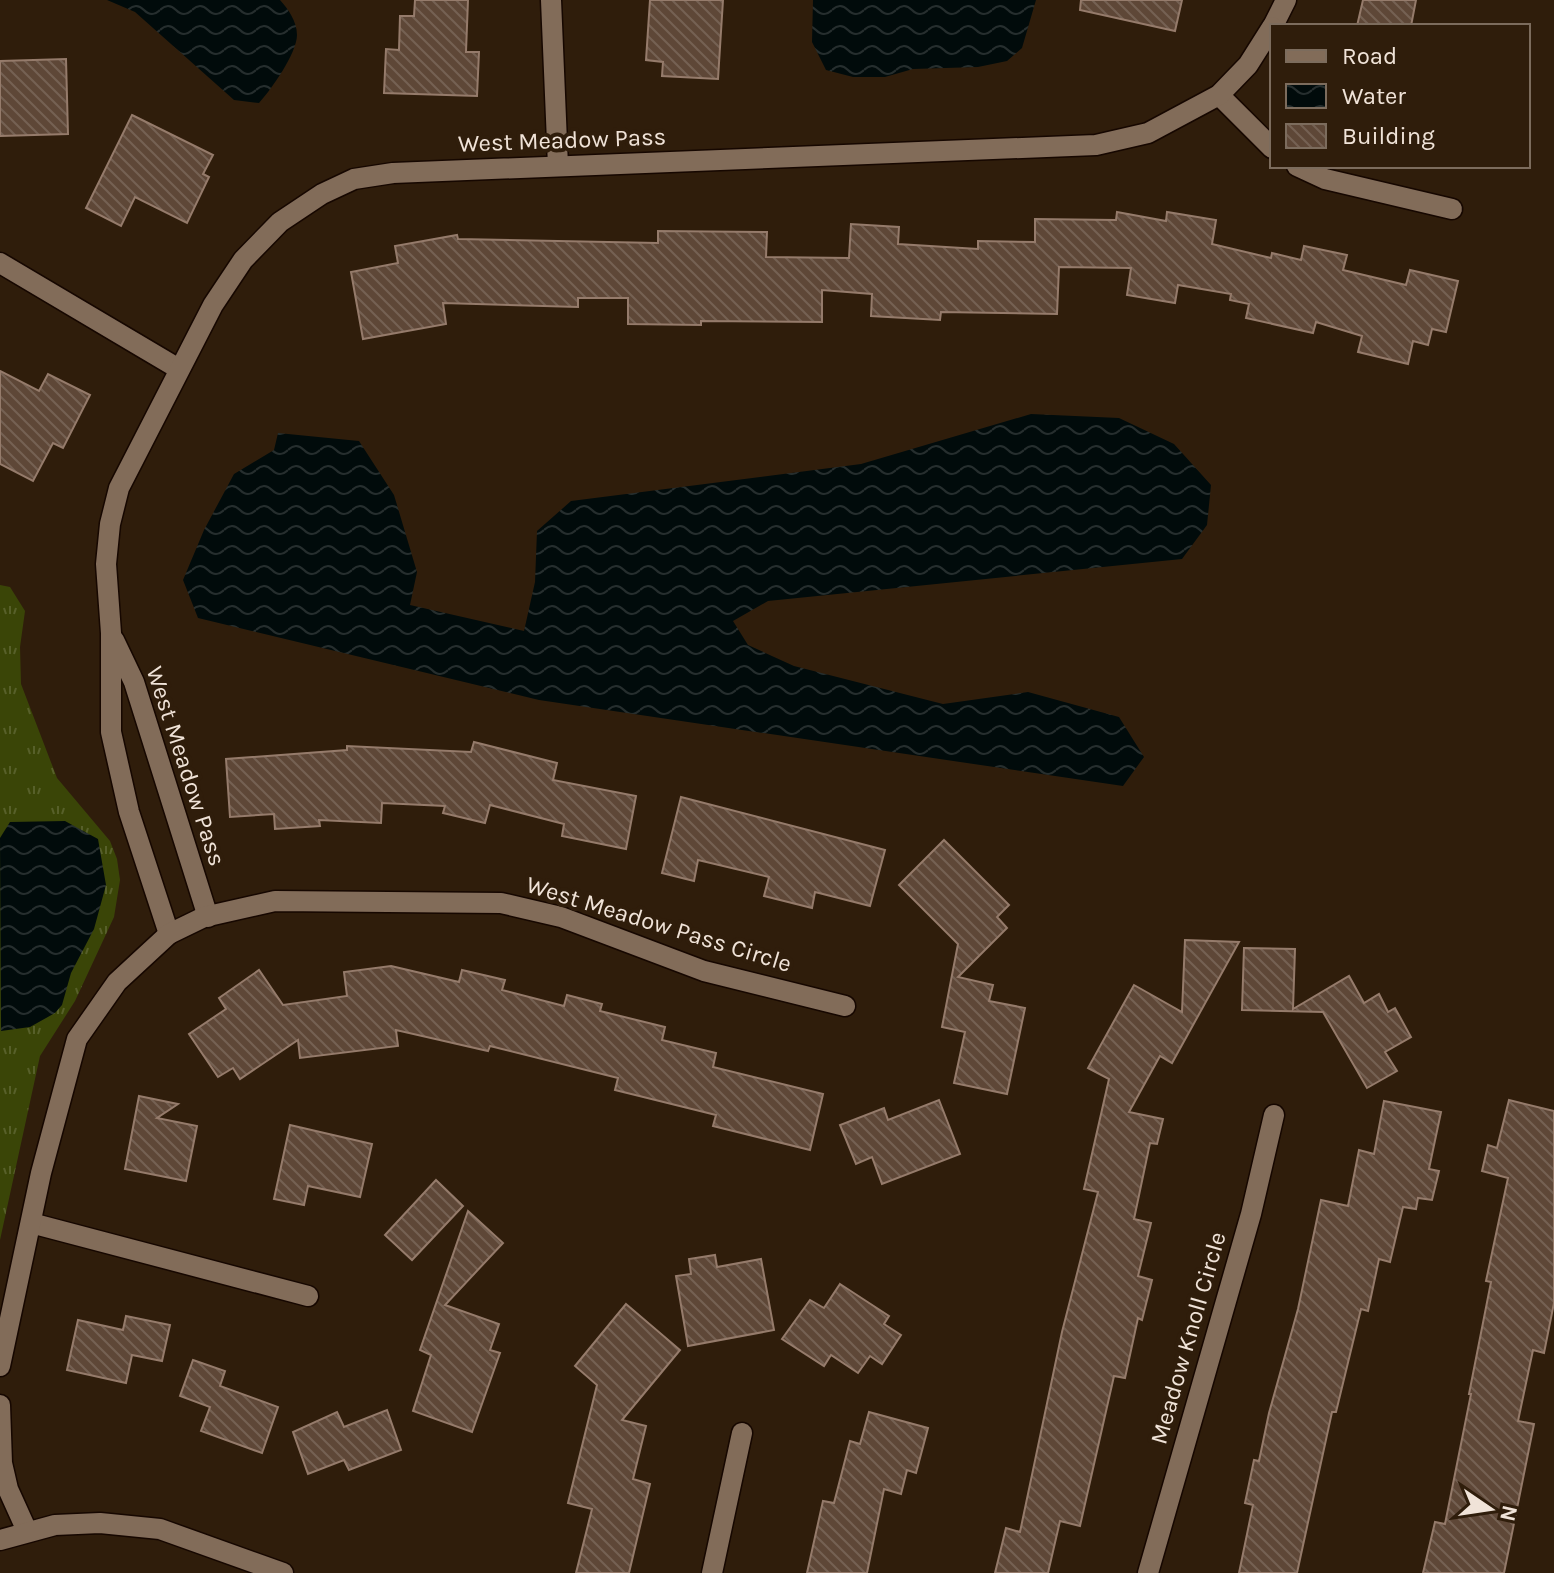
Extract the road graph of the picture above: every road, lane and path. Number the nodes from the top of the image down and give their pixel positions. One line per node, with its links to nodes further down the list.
1 (551, 0): 7 (street)
2 (1286, 0): 3 (street, West Meadow Pass)
3 (1273, 24)
4 (1270, 29): 5 (street, West Meadow Pass)
5 (1219, 95): 6 (street); 7 (street, West Meadow Pass)
6 (1270, 146)
7 (558, 166): 11 (street, West Meadow Pass)
8 (1301, 168): 9 (street)
9 (1452, 209)
10 (0, 263): 11 (street)
11 (179, 369): 12 (street, West Meadow Pass)
12 (111, 633): 13 (street, West Meadow Pass); 14 (street, West Meadow Pass)
13 (208, 917): 14 (street, West Meadow Pass Circle); 15 (street, West Meadow Pass Circle)
14 (169, 934): 17 (street, West Meadow Pass Circle)
15 (845, 1006)
16 (1274, 1115): 26 (street, Meadow Knoll Circle)
17 (31, 1223): 18 (street); 19 (street, West Meadow Pass Circle)
18 (308, 1296)
19 (0, 1366)
20 (0, 1405): 22 (street)
21 (742, 1433): 25 (street)
22 (27, 1531): 23 (street); 24 (street)
23 (0, 1540)
24 (283, 1573)
25 (712, 1573)
26 (1148, 1573)

